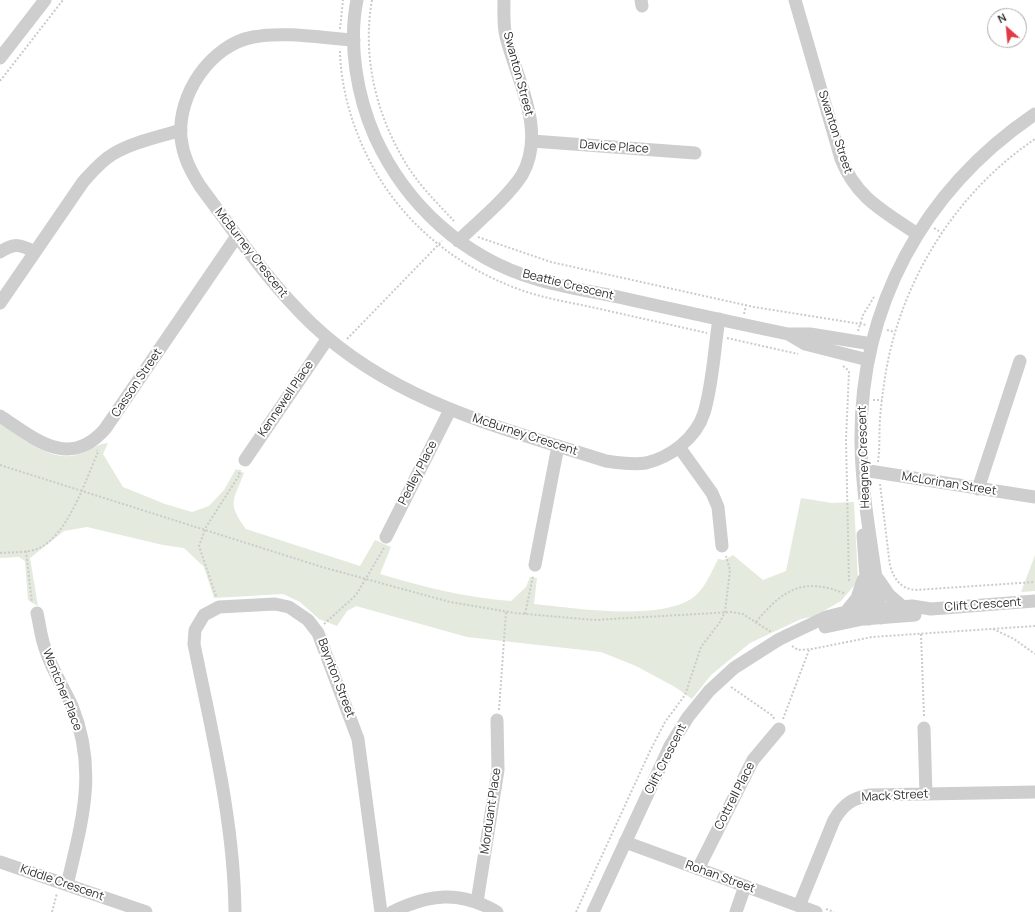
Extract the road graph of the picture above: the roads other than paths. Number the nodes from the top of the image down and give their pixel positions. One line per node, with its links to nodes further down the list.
1 (45, 0): 6 (street)
2 (357, 0): 5 (street, Beattie Crescent)
3 (504, 0): 9 (street, Swanton Street)
4 (795, 0): 11 (street, Swanton Street)
5 (354, 40): 8 (street, McBurney Crescent); 13 (street, Beattie Crescent)
6 (0, 58)
7 (1035, 114): 11 (street, Heagney Crescent)
8 (181, 130): 12 (street, McBurney Crescent); 15 (street)
9 (532, 140): 10 (street, Davice Place); 13 (street, Swanton Street)
10 (695, 153)
11 (917, 234): 20 (street, Heagney Crescent)
12 (237, 236): 19 (street, McBurney Crescent); 24 (street, Casson Street)
13 (454, 238): 17 (street, Beattie Crescent)
14 (0, 252): 15 (street)
15 (35, 252): 16 (street)
16 (0, 303)
17 (719, 319): 18 (street, Beattie Crescent); 26 (street, McBurney Crescent)
18 (788, 334): 20 (street, Beattie Crescent); 21 (street, Beattie Crescent)
19 (328, 338): 23 (street, McBurney Crescent); 27 (street, Kennewell Place)
20 (872, 344): 21 (street, Heagney Crescent)
21 (868, 360): 28 (street, Heagney Crescent)
22 (1020, 361): 29 (street)
23 (450, 410): 25 (street, McBurney Crescent); 31 (street, Pedley Place)
24 (0, 416)
25 (558, 446): 26 (street, McBurney Crescent); 33 (street)
26 (678, 447): 32 (street)
27 (245, 460)
28 (863, 470): 29 (street, McLorinan Street); 34 (street, Heagney Crescent)
29 (978, 489): 30 (street, McLorinan Street)
30 (1035, 497)
31 (386, 537)
32 (722, 546)
33 (535, 565)
34 (870, 572): 36 (street); 39 (street); 40 (street, Heagney Crescent)
35 (1035, 601): 37 (street, Clift Crescent)
36 (903, 607): 37 (street, Clift Crescent); 40 (street, Clift Crescent)
37 (932, 609): 40 (street, Clift Crescent)
38 (37, 613): 50 (street, Wentcher Place)
39 (845, 613): 40 (street, Clift Crescent); 41 (street, Clift Crescent)
40 (874, 614): 41 (street, Clift Crescent)
41 (802, 629): 47 (street, Clift Crescent)
42 (497, 720): 52 (street, Morduant Place)
43 (924, 728): 46 (street)
44 (780, 730): 49 (street, Cottrell Place)
45 (1035, 792): 46 (street, Mack Street)
46 (926, 794): 53 (street, Mack Street)
47 (625, 842): 49 (street, Rohan Street); 59 (street, Clift Crescent)
48 (0, 862): 50 (street, Kiddle Crescent)
49 (698, 869): 51 (street, Rohan Street)
50 (63, 883): 54 (street, Kiddle Crescent)
51 (745, 886): 53 (street, Rohan Street); 60 (street)
52 (477, 902): 57 (street); 58 (street)
53 (799, 906): 61 (street, Rohan Street)
54 (146, 912)
55 (235, 912): 56 (street, Baynton Street)
56 (380, 912)
57 (392, 912)
58 (497, 912)
59 (593, 912)
60 (736, 912)
61 (816, 912)

